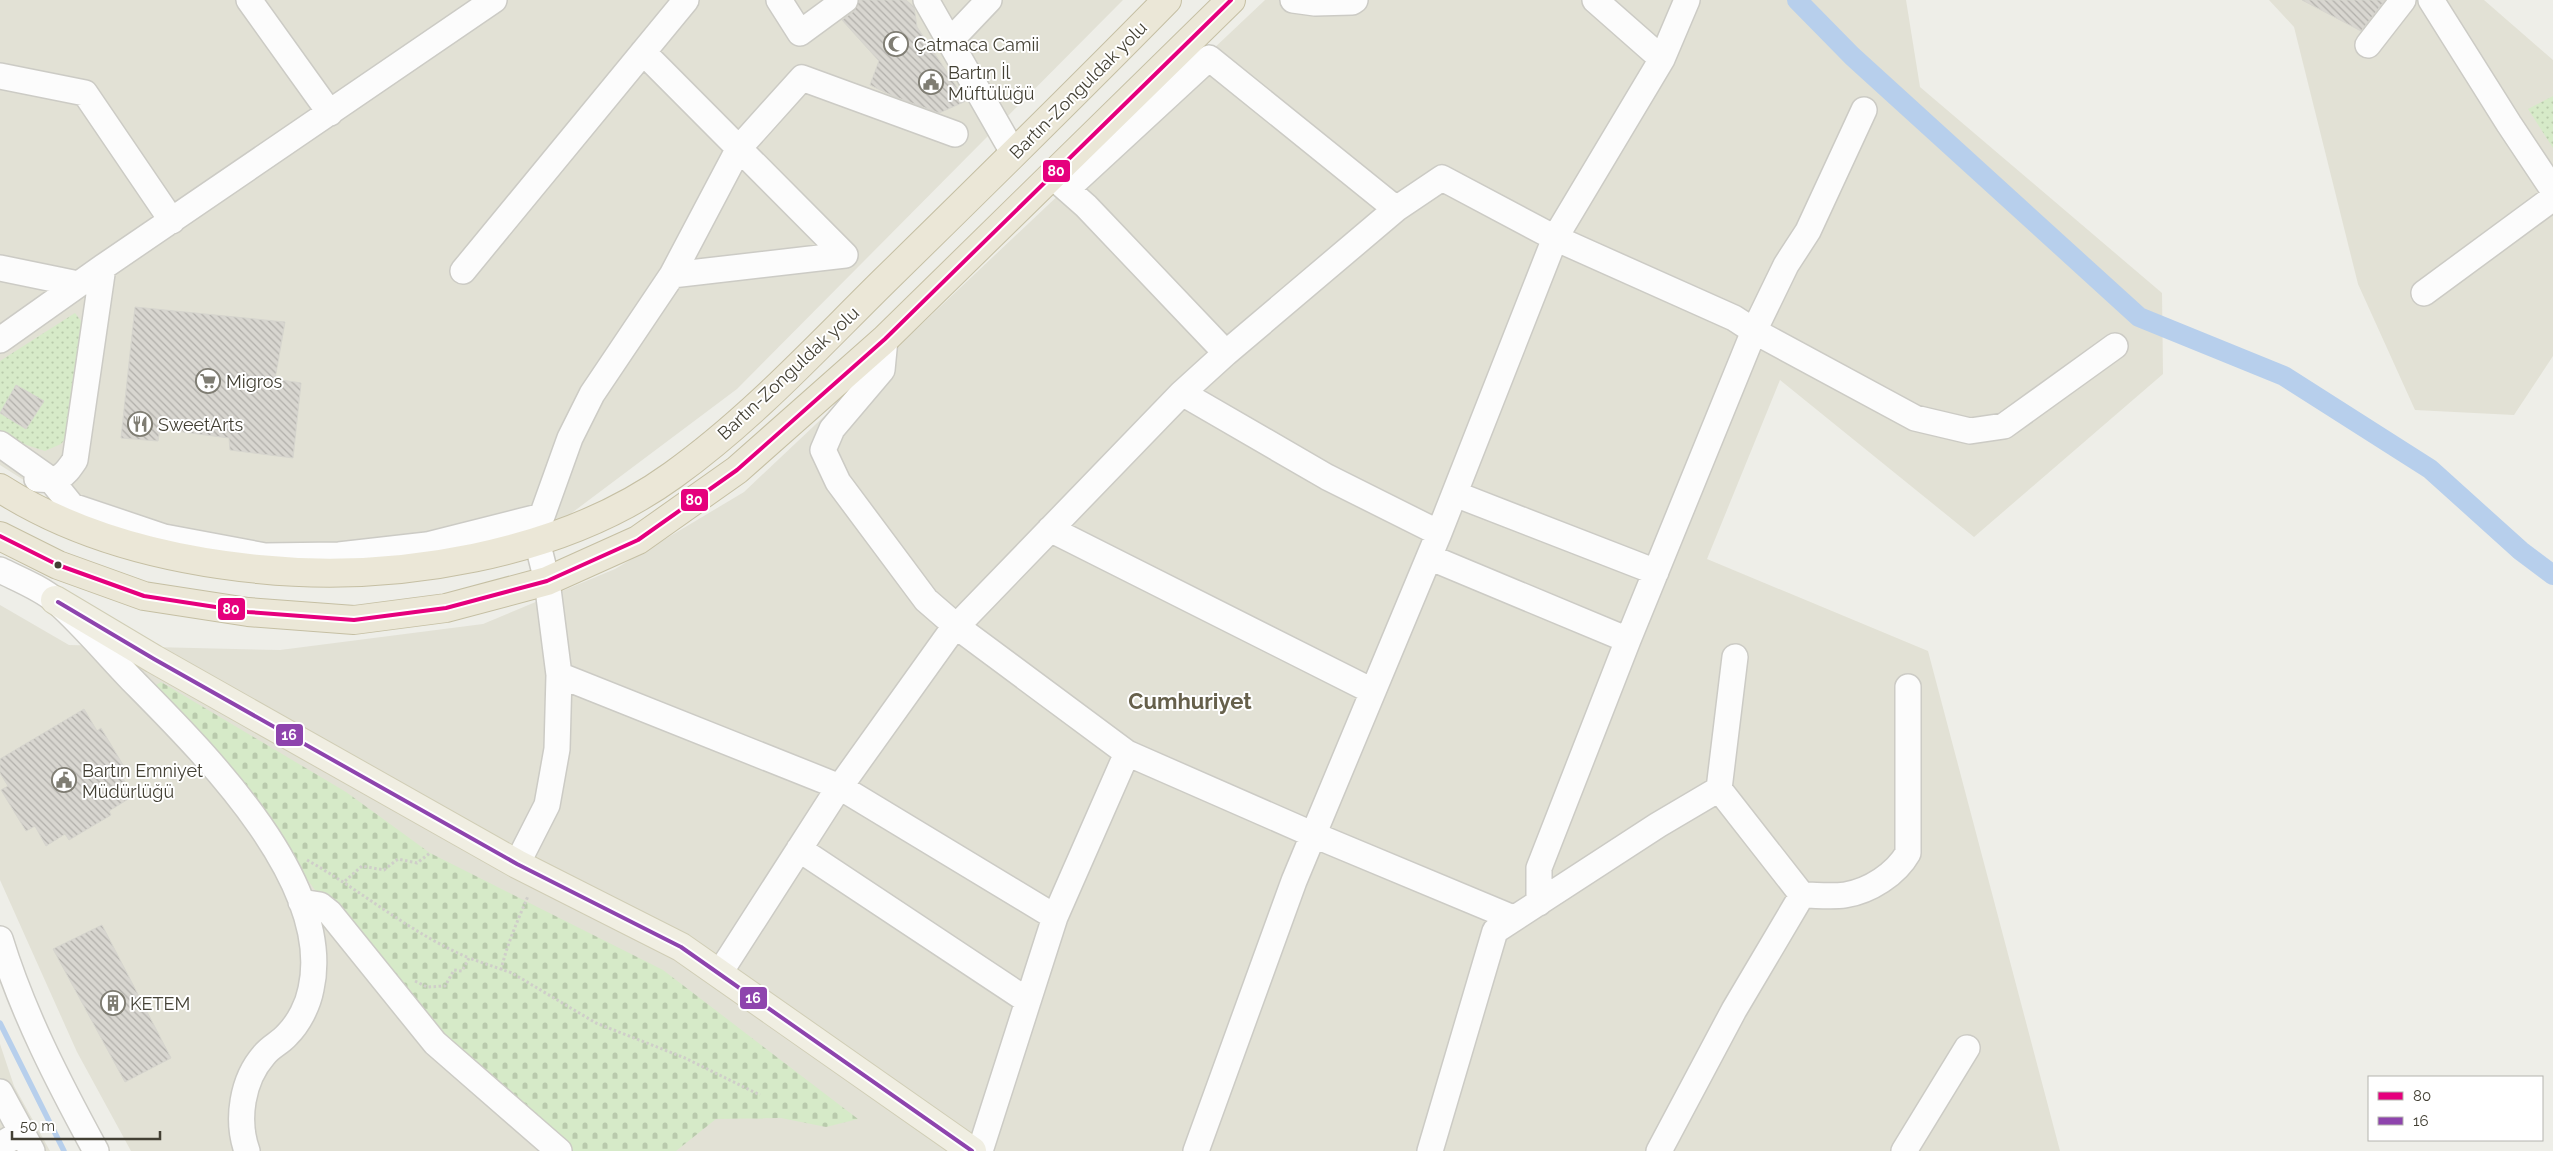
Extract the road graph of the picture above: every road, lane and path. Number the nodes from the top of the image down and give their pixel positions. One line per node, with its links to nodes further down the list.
1 (250, 0): 22 (street)
2 (686, 0): 18 (street)
3 (779, 0): 4 (street)
4 (845, 0)
5 (926, 0): 16 (street)
6 (988, 0): 16 (street)
7 (1167, 0): 25 (highway, Bartın-Zonguldak yolu)
8 (1231, 0): 26 (highway)
9 (1293, 0): 10 (street)
10 (1355, 0)
11 (1595, 0): 19 (street)
12 (1687, 0): 19 (street)
13 (2404, 0): 17 (street)
14 (2431, 0): 27 (street)
15 (478, 4): 22 (street)
16 (950, 41): 25 (street)
17 (2368, 45)
18 (644, 52): 24 (street); 34 (street)
19 (1662, 58): 31 (street)
20 (0, 76): 30 (street)
21 (1864, 110): 38 (street)
22 (330, 113): 30 (street)
23 (955, 134): 24 (street)
24 (739, 148): 35 (street); 35 (street)
25 (1014, 154): 52 (highway, Bartın-Zonguldak yolu)
26 (1059, 182): 29 (street); 39 (highway); 42 (street)
27 (2553, 190)
28 (2553, 198): 37 (street)
29 (1396, 209): 31 (street); 42 (street)
30 (172, 221): 32 (street)
31 (1555, 238): 38 (street); 48 (street)
32 (103, 267): 36 (street); 46 (street)
33 (0, 268): 36 (street)
34 (463, 271)
35 (672, 275): 46 (street)
36 (78, 284): 40 (street)
37 (2424, 293)
38 (1754, 331): 41 (street); 55 (street)
39 (885, 339): 56 (highway); 58 (street)
40 (0, 340)
41 (2115, 346)
42 (1226, 353): 43 (street)
43 (1182, 393): 49 (street); 50 (street)
44 (0, 444): 46 (street)
45 (0, 456): 46 (street)
46 (51, 480)
47 (0, 488): 52 (highway, Bartın-Zonguldak yolu)
48 (1455, 494): 50 (street); 55 (street)
49 (1050, 529): 58 (street); 63 (street)
50 (1439, 533): 53 (street)
51 (0, 536): 56 (highway)
52 (537, 541): 56 (street)
53 (1429, 557): 59 (street); 63 (street)
54 (0, 570): 57 (street)
55 (1656, 572): 59 (street)
56 (546, 581): 61 (street)
57 (55, 600): 71 (main road); 74 (street)
58 (956, 626): 64 (street); 65 (street)
59 (1628, 640): 75 (street)
60 (1735, 657): 66 (street)
61 (559, 675): 65 (street); 71 (street)
62 (1908, 687): 73 (street)
63 (1372, 691): 67 (street)
64 (1127, 753): 67 (street); 76 (street)
65 (840, 787): 68 (street); 76 (street)
66 (1719, 789): 73 (street); 75 (street)
67 (1314, 836): 77 (street); 94 (street)
68 (799, 849): 81 (street); 83 (street)
69 (430, 853): 72 (path)
70 (306, 859): 72 (path)
71 (527, 869): 80 (path); 81 (main road)
72 (345, 881): 79 (path)
73 (1802, 895): 96 (street)
74 (301, 902): 90 (street); 91 (street)
75 (1539, 902): 77 (street)
76 (1055, 917): 83 (street)
77 (1514, 918): 95 (street)
78 (0, 939): 89 (street)
79 (468, 958): 80 (path); 82 (path)
80 (502, 970): 86 (path)
81 (718, 974): 92 (main road)
82 (413, 980)
83 (1028, 1001): 93 (street)
84 (1968, 1048): 97 (street)
85 (0, 1092): 87 (street)
86 (760, 1095)
87 (27, 1142): 88 (street)
88 (0, 1145)
89 (96, 1151)
90 (247, 1151)
91 (559, 1151)
92 (972, 1151)
93 (980, 1151)
94 (1196, 1151)
95 (1430, 1151)
96 (1659, 1151)
97 (1904, 1151)

